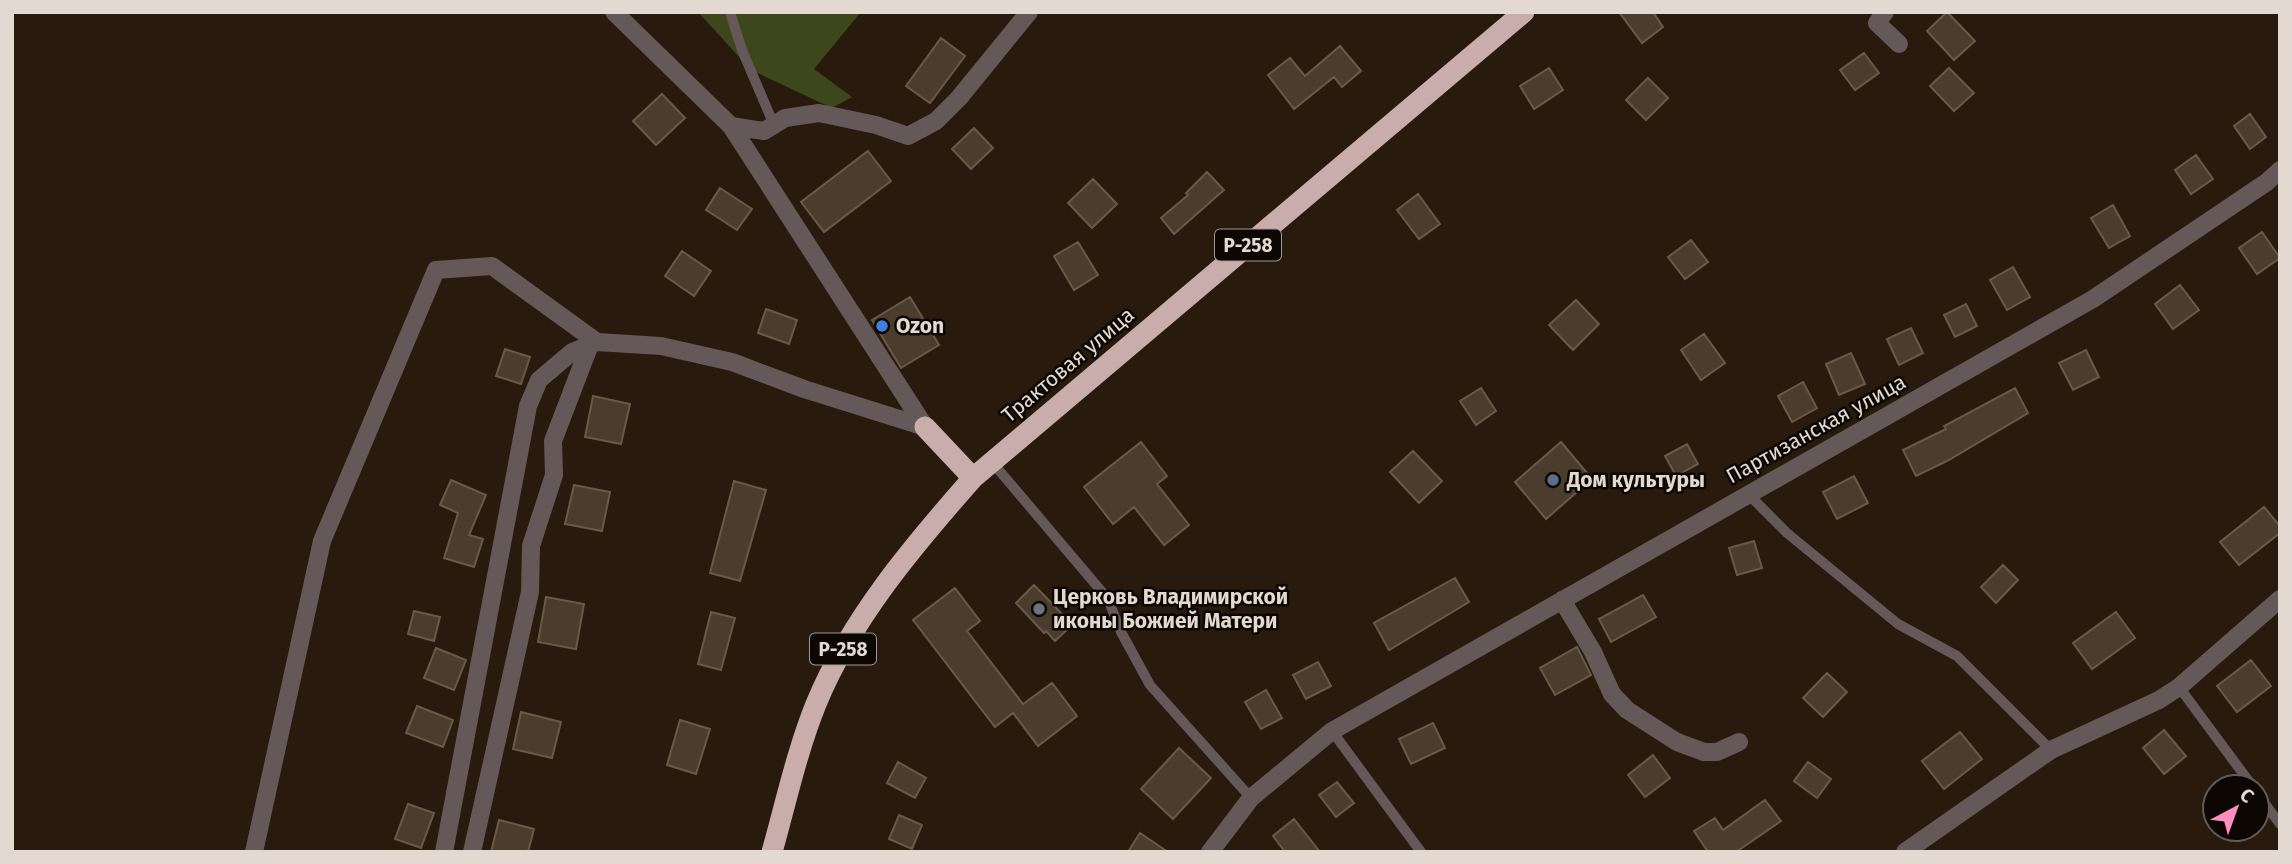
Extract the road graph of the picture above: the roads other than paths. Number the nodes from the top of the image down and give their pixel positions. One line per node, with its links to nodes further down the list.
1 (614, 12): 8 (street)
2 (730, 12): 7 (lane)
3 (1028, 12): 7 (street)
4 (1524, 12): 12 (highway, Трактовая улица / Р-258)
5 (1885, 12): 6 (street)
6 (1899, 44)
7 (774, 125): 8 (street)
8 (731, 126): 11 (street)
9 (2280, 170): 14 (street, Партизанская улица)
10 (593, 345): 11 (street); 23 (street); 24 (street); 25 (street)
11 (925, 427): 13 (highway)
12 (992, 461): 13 (highway, Трактовая улица / Р-258); 22 (lane)
13 (973, 478): 26 (highway, Трактовая улица / Р-258)
14 (1748, 494): 16 (street, Партизанская улица); 20 (lane)
15 (2280, 599): 17 (street)
16 (1562, 600): 18 (street, Партизанская улица); 19 (street)
17 (2179, 687): 20 (street); 21 (lane)
18 (1332, 731): 22 (street, Партизанская улица); 28 (lane)
19 (1739, 742)
20 (2050, 750): 29 (street)
21 (2243, 773)
22 (1251, 798): 27 (street, Партизанская улица)
23 (254, 852)
24 (444, 852)
25 (472, 852)
26 (772, 852)
27 (1210, 852)
28 (1422, 852)
29 (1905, 852)

